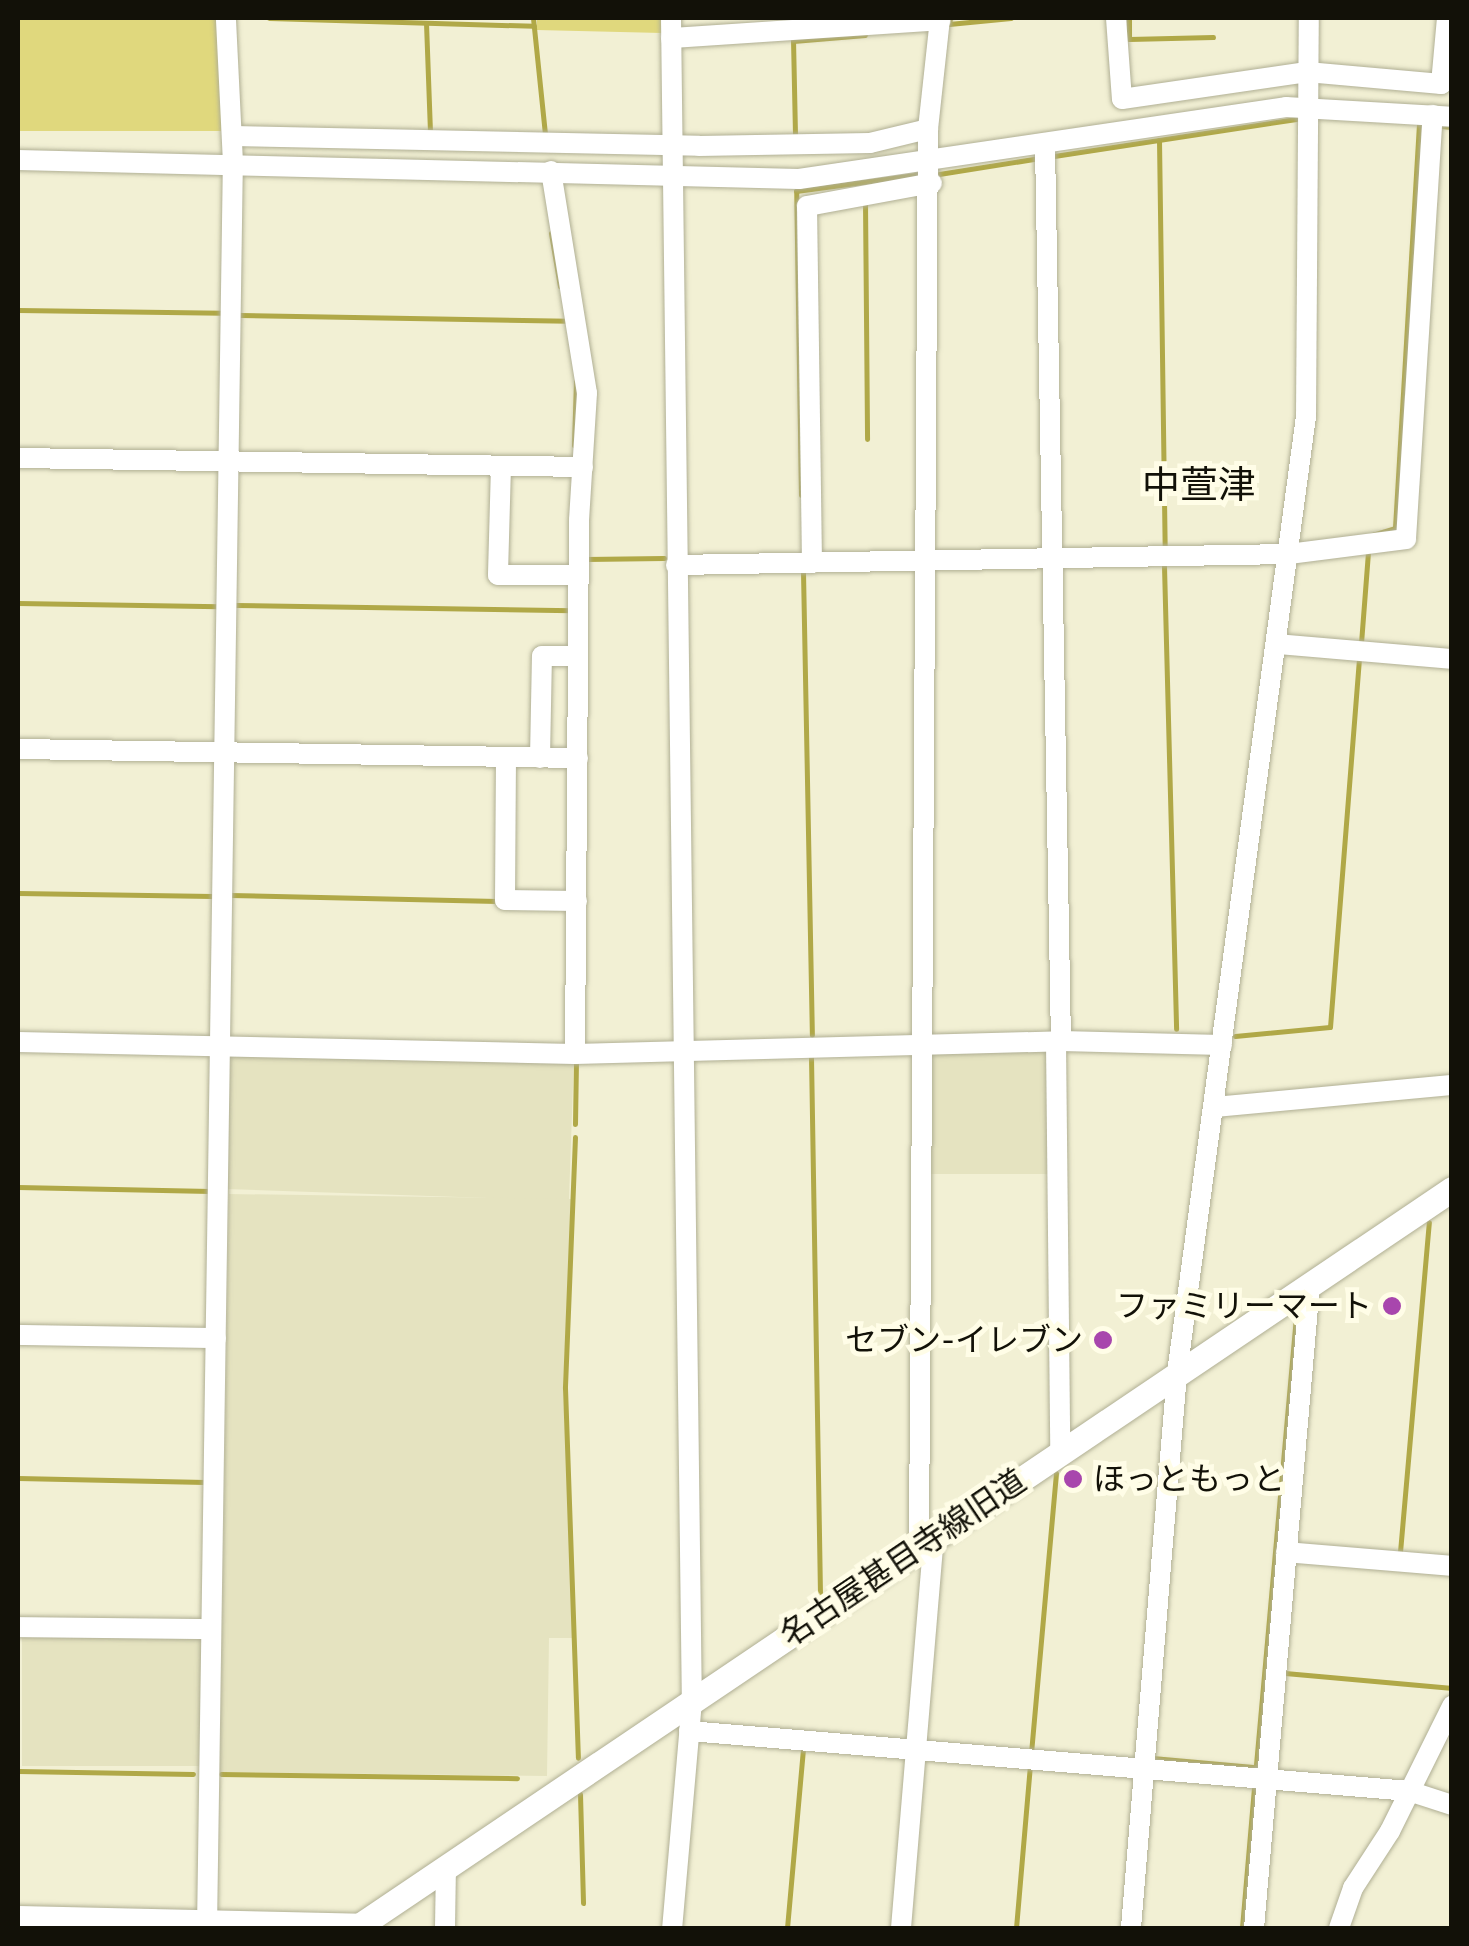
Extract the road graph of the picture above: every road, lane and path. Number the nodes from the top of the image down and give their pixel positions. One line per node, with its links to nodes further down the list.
1 (226, 18): 11 (street)
2 (1116, 18): 7 (street)
3 (1309, 18): 7 (street)
4 (1447, 18): 7 (street)
5 (940, 19): 6 (street); 10 (street)
6 (671, 28): 12 (street)
7 (1306, 72): 8 (street)
8 (1310, 107): 9 (street); 13 (street); 23 (street)
9 (1442, 116): 23 (street)
10 (928, 129): 12 (street); 17 (street)
11 (233, 136): 12 (street); 15 (street)
12 (670, 145): 18 (street)
13 (1045, 145): 17 (street); 24 (street)
14 (18, 160): 15 (street)
15 (233, 163): 16 (street); 20 (street)
16 (552, 171): 18 (street); 22 (street)
17 (932, 173): 18 (street); 25 (street); 26 (street)
18 (670, 176): 27 (street)
19 (18, 458): 20 (street)
20 (229, 461): 21 (street); 33 (street)
21 (501, 466): 22 (street); 28 (street)
22 (583, 467): 28 (street)
23 (1289, 554): 24 (street); 29 (street)
24 (1053, 558): 25 (street); 38 (street)
25 (927, 562): 26 (street); 41 (street)
26 (812, 563): 27 (street)
27 (676, 565): 43 (street)
28 (578, 575): 30 (street)
29 (1277, 644): 31 (street); 42 (street)
30 (578, 656): 35 (street); 36 (street)
31 (1452, 659)
32 (18, 749): 33 (street)
33 (224, 752): 34 (street); 40 (street)
34 (506, 757): 35 (street); 37 (street)
35 (540, 758): 36 (street)
36 (578, 758): 37 (street)
37 (576, 901): 44 (street)
38 (1058, 1041): 41 (street); 42 (street); 52 (street)
39 (18, 1042): 40 (street)
40 (220, 1044): 44 (street); 50 (street)
41 (922, 1044): 43 (street); 53 (street)
42 (1222, 1045): 46 (street)
43 (681, 1050): 44 (street); 58 (street)
44 (575, 1054)
45 (1452, 1085): 46 (street)
46 (1214, 1107): 51 (street)
47 (1452, 1189): 48 (street, 名古屋甚目寺線旧道)
48 (1310, 1284): 51 (street, 名古屋甚目寺線旧道); 54 (street)
49 (18, 1335): 50 (street)
50 (216, 1338): 57 (street)
51 (1177, 1373): 52 (street, 名古屋甚目寺線旧道); 62 (street)
52 (1060, 1452): 53 (street, 名古屋甚目寺線旧道)
53 (926, 1542): 58 (street, 名古屋甚目寺線旧道); 61 (street)
54 (1286, 1552): 55 (street); 63 (street)
55 (1452, 1566)
56 (18, 1627): 57 (street)
57 (211, 1630): 68 (street)
58 (692, 1701): 60 (street); 66 (street, 名古屋甚目寺線旧道)
59 (1452, 1706): 64 (street)
60 (690, 1731): 61 (street); 71 (street)
61 (917, 1750): 62 (street); 72 (street)
62 (1144, 1769): 63 (street); 73 (street)
63 (1267, 1779): 64 (street); 74 (street)
64 (1409, 1791): 65 (street); 75 (street)
65 (1452, 1806)
66 (446, 1866): 69 (street, 名古屋甚目寺線旧道); 70 (street)
67 (18, 1916): 68 (street)
68 (207, 1924): 69 (street)
69 (360, 1926)
70 (446, 1928)
71 (672, 1928)
72 (901, 1928)
73 (1130, 1928)
74 (1254, 1928)
75 (1339, 1928)

